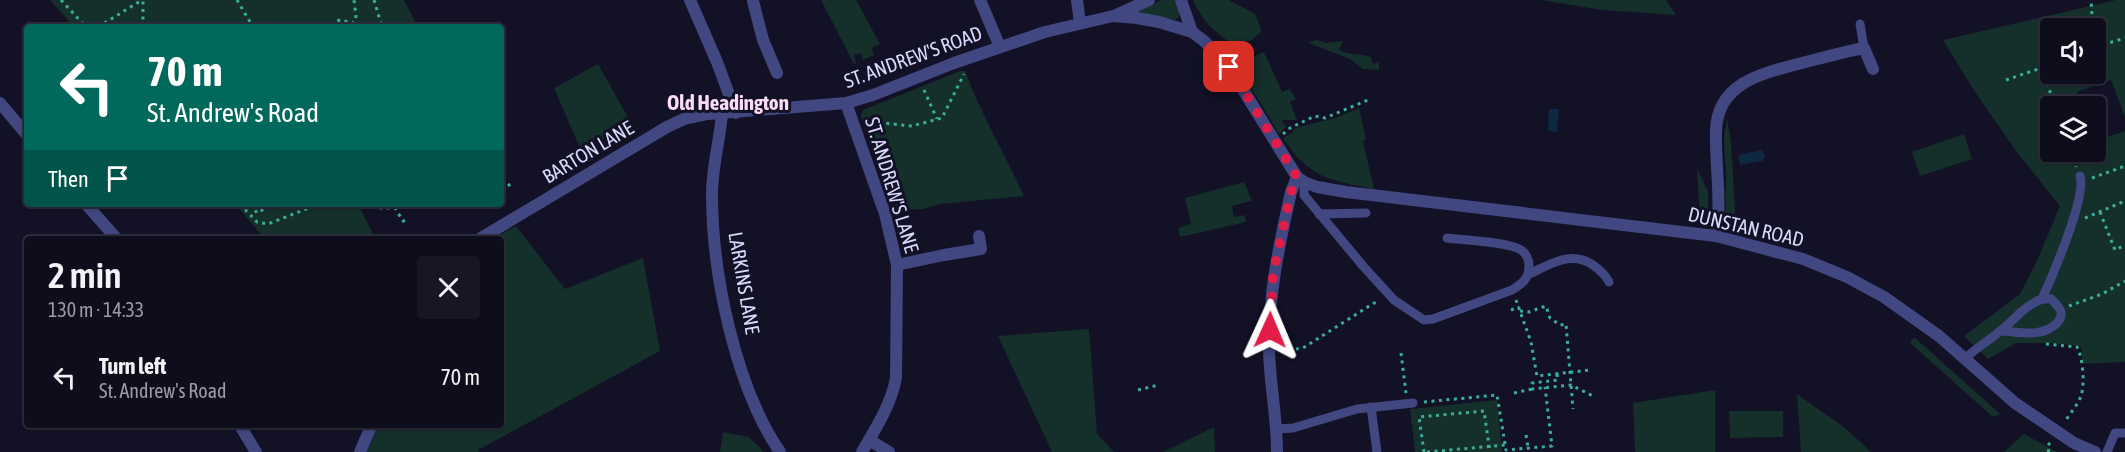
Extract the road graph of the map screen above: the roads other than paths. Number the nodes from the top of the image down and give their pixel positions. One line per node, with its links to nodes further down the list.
1 (690, 0): 18 (street)
2 (754, 0): 14 (street)
3 (980, 0): 11 (street)
4 (1077, 0): 8 (street)
5 (1149, 0): 7 (street, ST. ANDREW'S ROAD)
6 (1181, 0): 10 (street)
7 (1113, 16): 8 (street, ST. ANDREW'S ROAD); 10 (street, ST. ANDREW'S ROAD)
8 (1080, 23): 11 (street, ST. ANDREW'S ROAD)
9 (1860, 24): 12 (lane)
10 (1192, 32): 21 (street, ST. ANDREW'S ROAD)
11 (1000, 47): 16 (street, ST. ANDREW'S ROAD)
12 (1864, 48): 13 (street); 28 (street)
13 (1873, 69)
14 (777, 73)
15 (0, 103): 19 (street)
16 (846, 103): 18 (street, ST. ANDREW'S ROAD); 30 (street, ST. ANDREW'S LANE)
17 (722, 113): 18 (street, ST. ANDREW'S ROAD); 26 (street, BARTON LANE); 45 (street, LARKINS LANE)
18 (736, 113)
19 (24, 131)
20 (2081, 179): 33 (lane)
21 (1301, 180): 24 (lane); 28 (street, DUNSTAN ROAD); 40 (street)
22 (89, 207): 25 (street)
23 (1366, 213): 24 (lane)
24 (1319, 214): 31 (lane)
25 (114, 236)
26 (484, 236)
27 (979, 236): 30 (street)
28 (1716, 236): 35 (street, DUNSTAN ROAD)
29 (1447, 238): 31 (lane)
30 (897, 265): 42 (street, ST. ANDREW'S LANE)
31 (1529, 274): 32 (lane)
32 (1609, 282)
33 (2042, 299): 34 (lane); 34 (lane)
34 (2002, 330): 35 (lane)
35 (1966, 358): 50 (street, DUNSTAN ROAD)
36 (1410, 403): 37 (lane)
37 (1371, 407): 40 (lane); 49 (lane)
38 (241, 428): 43 (street)
39 (370, 428): 44 (street)
40 (1277, 429): 48 (street)
41 (2125, 433): 51 (lane)
42 (869, 440): 46 (street, ST. ANDREW'S LANE); 47 (street)
43 (256, 452)
44 (360, 452)
45 (780, 452)
46 (862, 452)
47 (890, 452)
48 (1277, 452)
49 (1377, 452)
50 (2095, 452)
51 (2106, 452)

